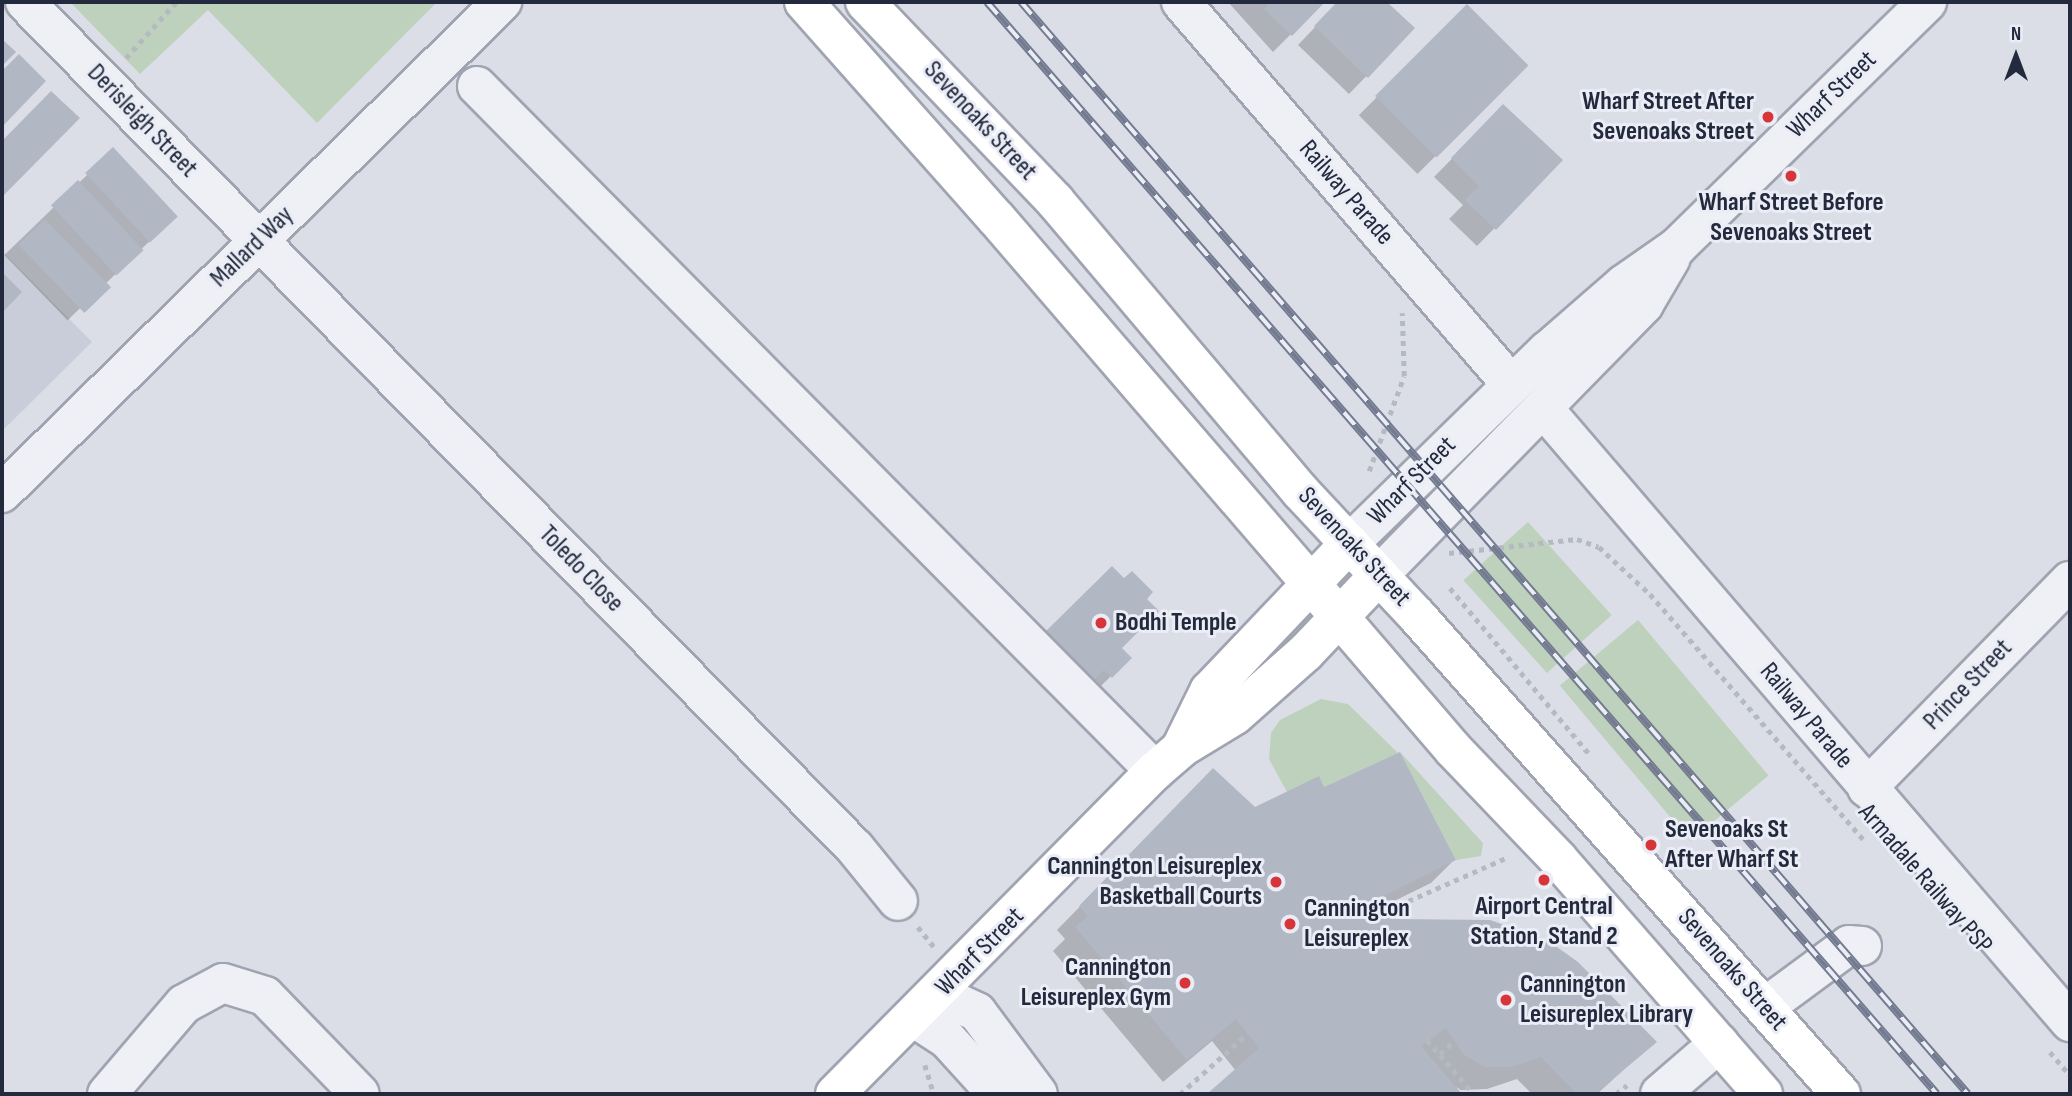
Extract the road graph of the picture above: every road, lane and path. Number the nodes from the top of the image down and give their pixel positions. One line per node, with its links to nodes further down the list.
1 (25, 2): 8 (street, Derisleigh Street)
2 (176, 2): 8 (path)
3 (502, 2): 10 (street, Mallard Way)
4 (804, 2): 21 (main road, Sevenoaks Street)
5 (865, 2): 17 (main road, Sevenoaks Street)
6 (1181, 2): 13 (street, Railway Parade)
7 (1927, 2): 11 (street, Wharf Street)
8 (102, 80): 10 (street, Derisleigh Street)
9 (477, 86): 23 (street)
10 (259, 240): 16 (street, Mallard Way); 27 (street, Toledo Close)
11 (1677, 247): 13 (street, Wharf Street); 14 (street, Wharf Street)
12 (1399, 302): 15 (path)
13 (1511, 384): 17 (street, Wharf Street)
14 (1544, 409): 19 (street, Wharf Street); 24 (street, Railway Parade)
15 (1369, 471)
16 (2, 493)
17 (1350, 543): 19 (main road, Sevenoaks Street); 21 (main road, Wharf Street)
18 (1444, 554): 25 (path, Armadale Railway PSP)
19 (1380, 575): 22 (main road, Wharf Street); 31 (main road, Sevenoaks Street)
20 (2070, 581): 24 (street, Prince Street)
21 (1310, 586): 22 (main road, Sevenoaks Street); 23 (main road, Wharf Street)
22 (1339, 619): 23 (main road, Wharf Street); 36 (main road, Sevenoaks Street)
23 (1168, 759): 30 (main road, Wharf Street)
24 (1867, 788): 32 (street, Railway Parade)
25 (1870, 846)
26 (1508, 857): 28 (path)
27 (898, 901)
28 (1390, 909)
29 (1862, 946): 31 (street)
30 (925, 1006): 42 (main road, Wharf Street); 44 (street); 45 (street)
31 (1765, 1007): 50 (main road, Sevenoaks Street)
32 (2057, 1033): 39 (path)
33 (1247, 1034): 46 (path)
34 (1427, 1040): 37 (path)
35 (1454, 1041): 37 (path)
36 (1719, 1043): 48 (street); 49 (main road, Sevenoaks Street)
37 (1440, 1055): 47 (path)
38 (924, 1061): 43 (path)
39 (2070, 1075)
40 (107, 1094): 41 (street)
41 (360, 1094)
42 (835, 1094)
43 (934, 1094)
44 (997, 1094)
45 (1038, 1094)
46 (1180, 1094)
47 (1474, 1094)
48 (1660, 1094)
49 (1763, 1094)
50 (1841, 1094)

